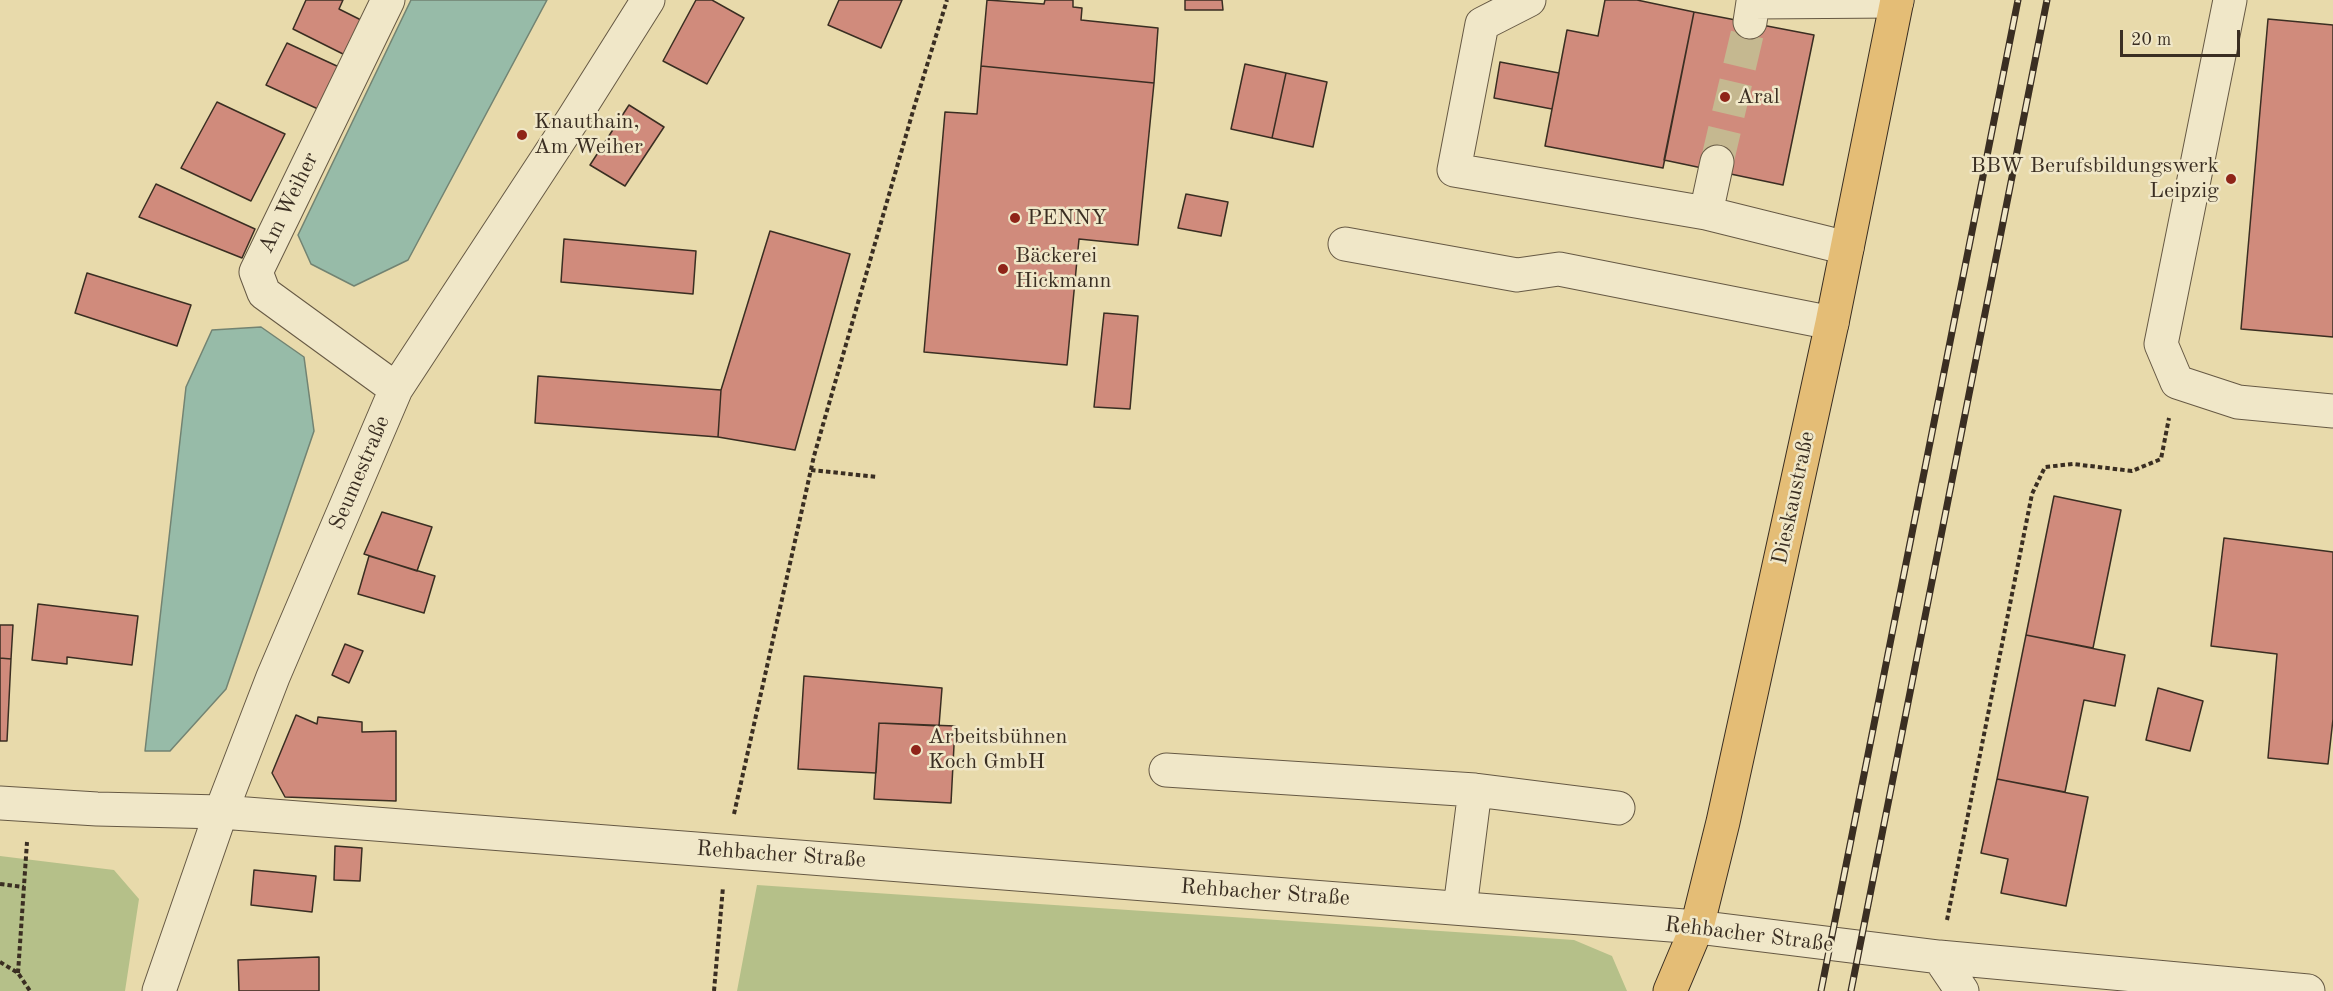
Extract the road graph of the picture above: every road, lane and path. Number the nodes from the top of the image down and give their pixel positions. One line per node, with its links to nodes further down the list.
1 (388, 0): 14 (street, Am Weiher)
2 (648, 0): 14 (street, Seumestraße)
3 (947, 0): 16 (path)
4 (1529, 0): 9 (street)
5 (2230, 0): 13 (street)
6 (1897, 1): 7 (street); 11 (main road, Dieskaustraße)
7 (1748, 8)
8 (1717, 162): 9 (street)
9 (1706, 213): 11 (street)
10 (1345, 244): 12 (street)
11 (1847, 248): 12 (main road, Dieskaustraße)
12 (1832, 323): 28 (main road, Dieskaustraße)
13 (2177, 382): 15 (street); 29 (path)
14 (396, 389): 23 (street, Seumestraße)
15 (2333, 411)
16 (811, 470): 17 (path); 20 (path)
17 (878, 477)
18 (1166, 770): 19 (street)
19 (1475, 790): 22 (street); 27 (street)
20 (738, 799)
21 (15, 804): 23 (street, Rehbacher Straße); 26 (path)
22 (1618, 808)
23 (220, 812): 24 (street, Rehbacher Straße); 33 (street, Seumestraße)
24 (726, 851): 27 (street, Rehbacher Straße); 34 (path)
25 (0, 884): 26 (path)
26 (24, 887): 31 (path)
27 (1460, 908): 28 (street, Rehbacher Straße)
28 (1697, 927): 29 (street, Rehbacher Straße); 35 (main road, Dieskaustraße)
29 (1939, 957): 36 (street); 37 (street, Rehbacher Straße)
30 (0, 963): 31 (path)
31 (18, 973): 32 (path)
32 (30, 991)
33 (159, 991)
34 (714, 991)
35 (1671, 991)
36 (1962, 991)
37 (2308, 991)

